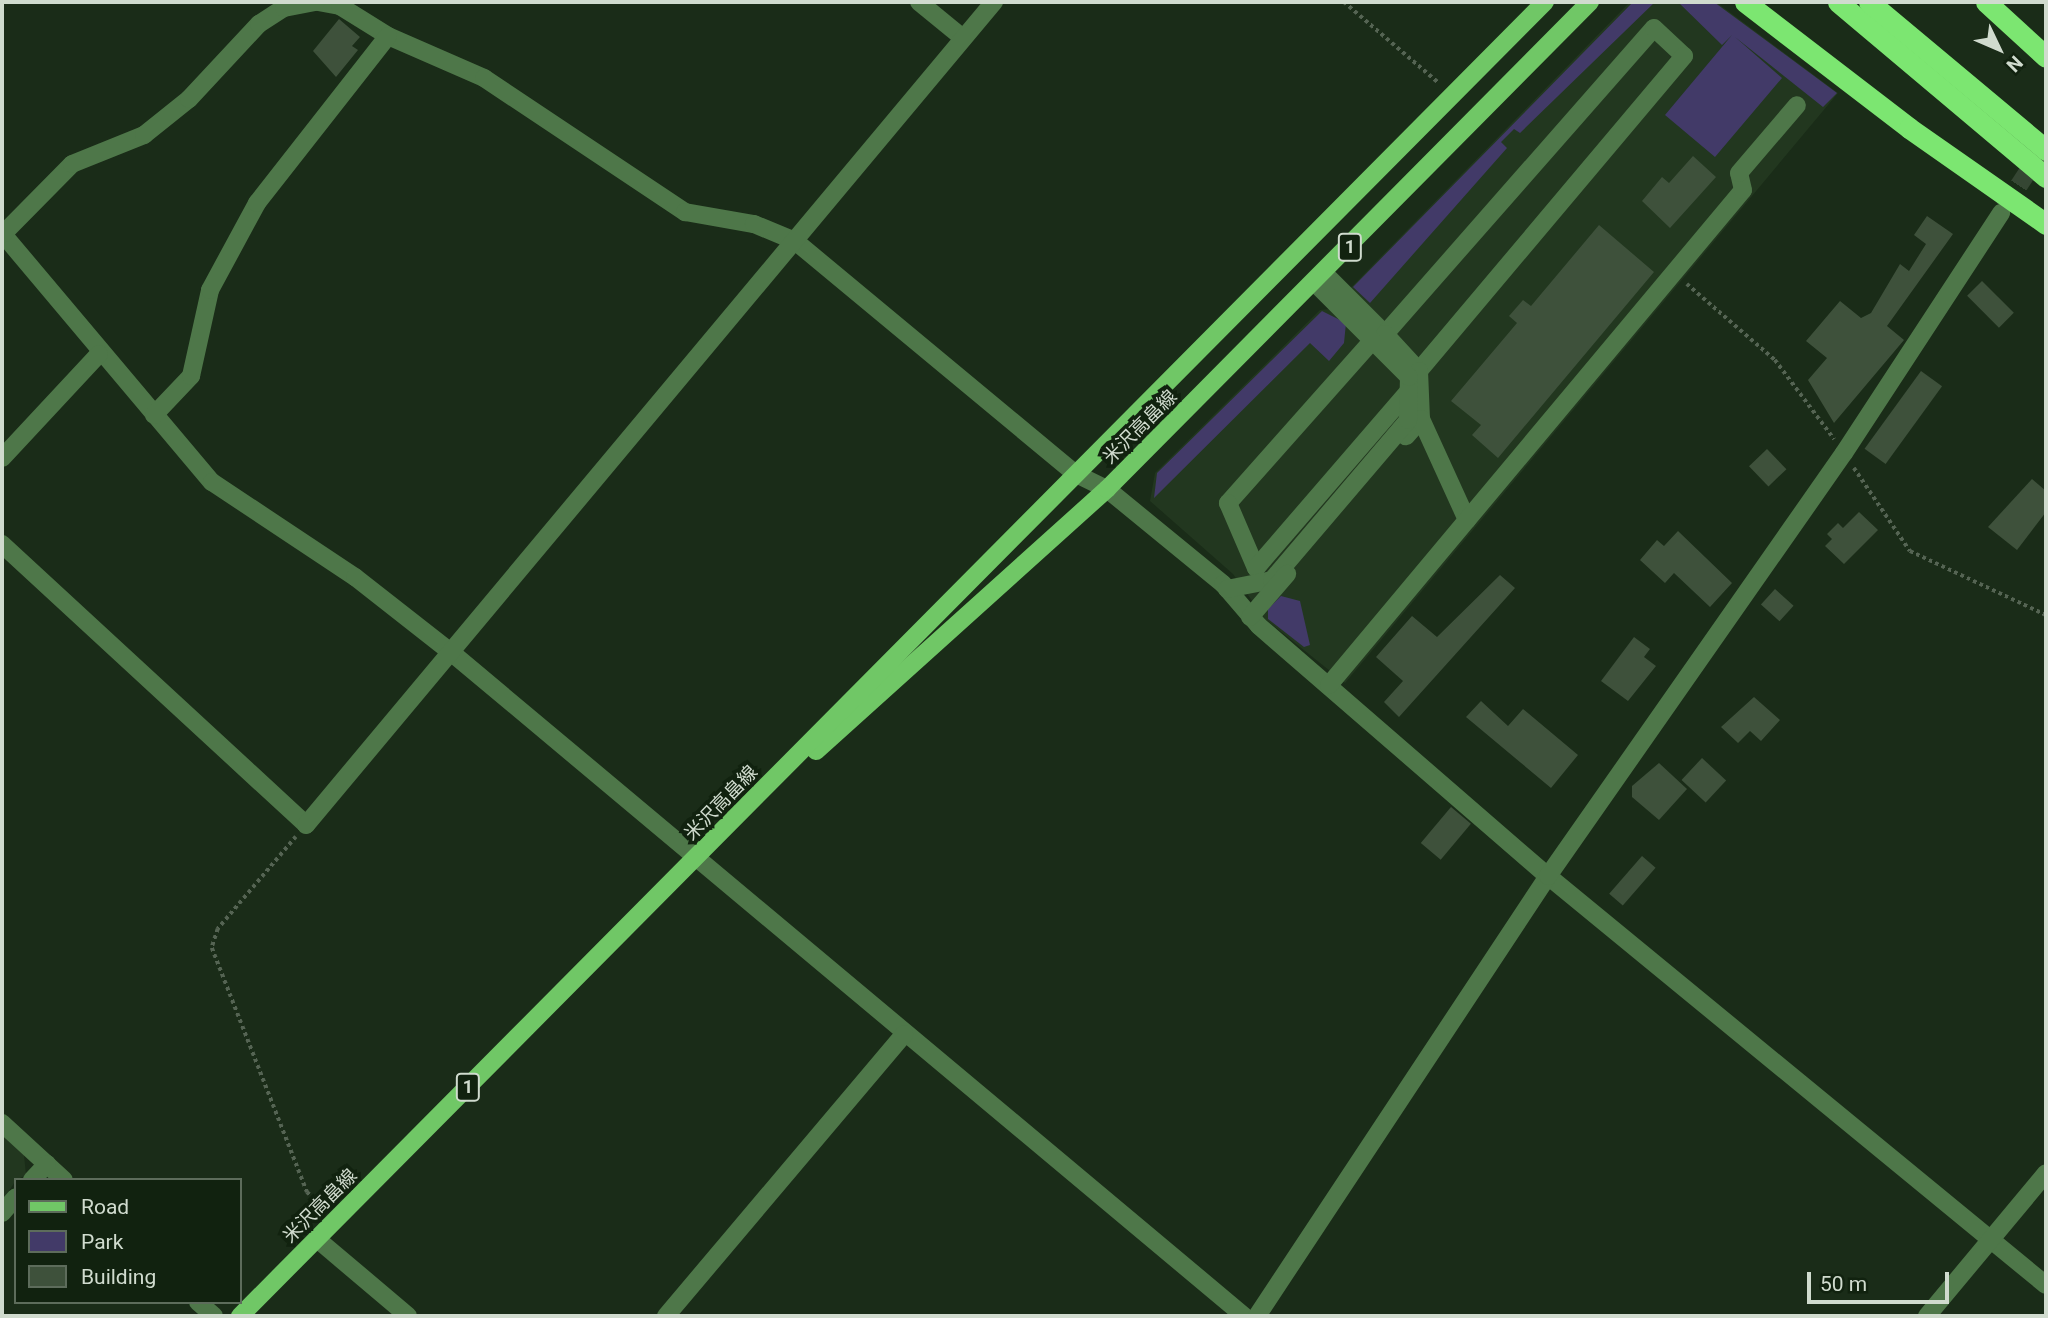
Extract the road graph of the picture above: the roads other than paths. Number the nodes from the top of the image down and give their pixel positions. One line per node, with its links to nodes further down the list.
1 (317, 2): 10 (street); 19 (street)
2 (919, 2): 12 (street)
3 (993, 2): 12 (street)
4 (1545, 2): 29 (main road, 米沢高畠線 / 1)
5 (1590, 2): 21 (main road, 米沢高畠線 / 1)
6 (1745, 2): 18 (highway)
7 (1838, 2): 16 (highway)
8 (1869, 2): 15 (highway)
9 (1986, 2): 13 (highway)
10 (341, 4): 11 (street)
11 (388, 36): 20 (street); 26 (street)
12 (963, 38): 20 (street)
13 (2046, 57)
14 (1797, 105): 31 (street)
15 (2046, 150)
16 (2046, 177)
17 (2001, 213): 38 (street)
18 (2046, 224)
19 (2, 233): 23 (street)
20 (795, 241): 29 (street); 35 (street)
21 (1320, 278): 22 (street); 30 (main road, 米沢高畠線 / 1)
22 (1378, 338): 24 (street); 24 (street); 25 (street); 25 (street)
23 (99, 354): 26 (street); 28 (street)
24 (1419, 370): 27 (street)
25 (1408, 392): 33 (street)
26 (153, 415): 35 (street)
27 (1421, 419): 31 (street); 34 (street)
28 (2, 458)
29 (1074, 473): 30 (street); 37 (main road, 米沢高畠線 / 1)
30 (1107, 489): 33 (street); 37 (main road, 米沢高畠線 / 1)
31 (1467, 520): 36 (street)
32 (2, 544): 35 (street)
33 (1227, 589): 34 (street)
34 (1250, 617): 36 (street)
35 (452, 653): 37 (street)
36 (1329, 685): 38 (street)
37 (696, 858): 39 (street); 47 (main road, 米沢高畠線 / 1)
38 (1548, 876): 48 (street); 56 (street)
39 (904, 1034): 54 (street); 55 (street)
40 (2, 1123): 41 (street)
41 (47, 1164): 43 (street); 44 (street)
42 (2046, 1173): 48 (street)
43 (34, 1178)
44 (62, 1178)
45 (14, 1199): 46 (street)
46 (2, 1213)
47 (317, 1239): 52 (main road, 米沢高畠線 / 1); 53 (street)
48 (1991, 1240): 49 (street); 57 (street)
49 (2046, 1285)
50 (200, 1304): 51 (street)
51 (214, 1316)
52 (240, 1316)
53 (408, 1316)
54 (666, 1316)
55 (1244, 1316)
56 (1256, 1316)
57 (1927, 1316)

